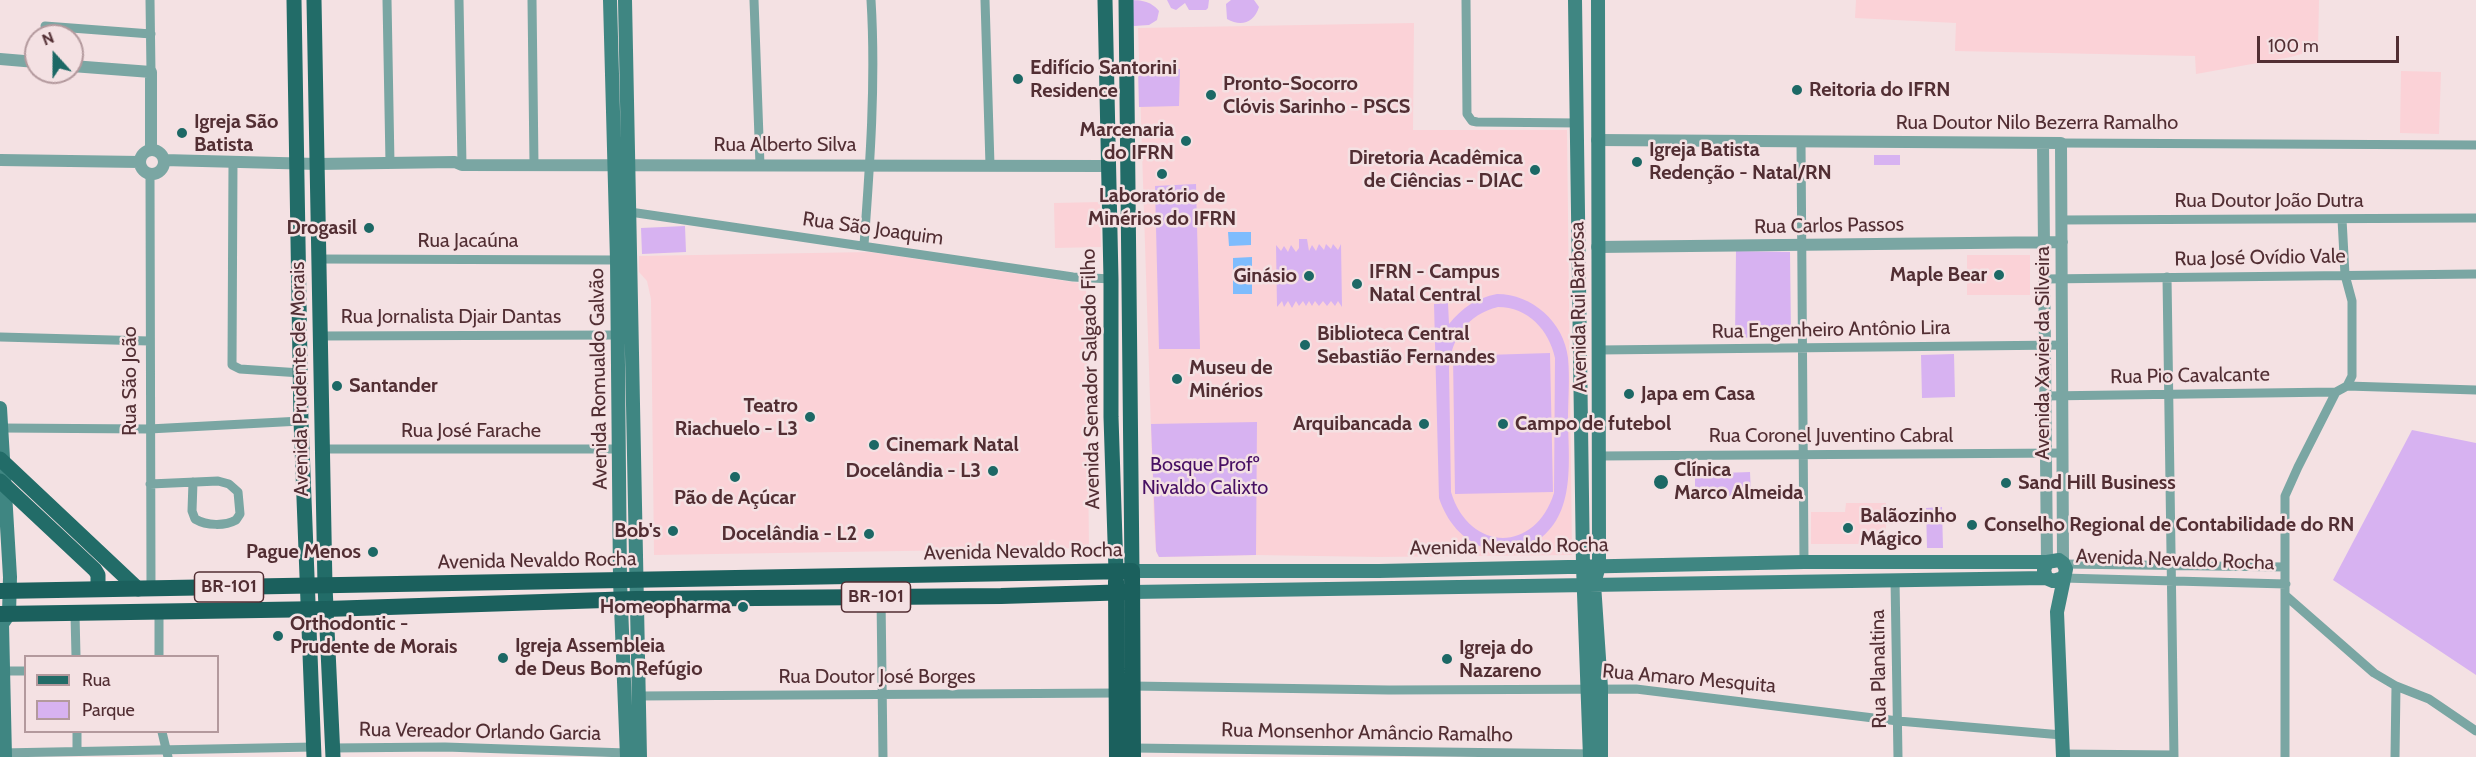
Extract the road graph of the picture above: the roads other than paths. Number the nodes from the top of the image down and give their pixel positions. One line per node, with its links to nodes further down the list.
1 (150, 0): 18 (street)
2 (294, 0): 41 (main road, Avenida Prudente de Morais)
3 (314, 0): 43 (main road, Avenida Prudente de Morais)
4 (387, 0): 32 (street)
5 (459, 0): 38 (street)
6 (532, 0): 34 (street)
7 (610, 0): 35 (main road, Avenida Romualdo Galvão)
8 (625, 0): 35 (main road, Avenida Romualdo Galvão)
9 (754, 0): 39 (street)
10 (871, 0): 36 (street)
11 (985, 0): 40 (street)
12 (1105, 0): 42 (main road, Avenida Senador Salgado Filho)
13 (1126, 0): 75 (main road, Avenida Senador Salgado Filho)
14 (1466, 0): 23 (street)
15 (1575, 0): 23 (main road, Avenida Rui Barbosa)
16 (1598, 0): 24 (main road, Avenida Rui Barbosa)
17 (84, 29): 18 (street)
18 (150, 34): 22 (street)
19 (0, 59): 20 (street)
20 (24, 61)
21 (84, 67): 22 (street)
22 (151, 72): 29 (street)
23 (1577, 123): 44 (main road, Avenida Rui Barbosa)
24 (1597, 140): 25 (street, Rua Doutor Nilo Bezerra Ramalho); 46 (main road, Avenida Rui Barbosa)
25 (1801, 141): 26 (street, Rua Doutor Nilo Bezerra Ramalho); 54 (street)
26 (2043, 143): 27 (street, Rua Doutor Nilo Bezerra Ramalho); 52 (street, Avenida Xavier da Silveira)
27 (2061, 143): 28 (street, Rua Doutor Nilo Bezerra Ramalho); 50 (street, Avenida Xavier da Silveira)
28 (2476, 145)
29 (151, 150): 31 (street); 33 (street)
30 (0, 160): 31 (street)
31 (140, 162): 45 (street)
32 (390, 163): 38 (street, Rua Alberto Silva); 43 (street, Rua Alberto Silva)
33 (163, 164): 37 (street, Rua Alberto Silva); 45 (street)
34 (534, 164): 35 (street, Rua Alberto Silva); 38 (street, Rua Alberto Silva)
35 (623, 164): 39 (street, Rua Alberto Silva); 47 (main road, Avenida Romualdo Galvão); 57 (main road, Avenida Romualdo Galvão)
36 (870, 164): 39 (street, Rua Alberto Silva); 40 (street, Rua Alberto Silva); 53 (street)
37 (233, 165): 41 (street, Rua Alberto Silva); 74 (street)
38 (462, 165): 43 (street, Rua Alberto Silva)
39 (760, 165)
40 (990, 165): 42 (street, Rua Alberto Silva)
41 (298, 166): 43 (street, Rua Alberto Silva); 74 (main road, Avenida Prudente de Morais)
42 (1108, 166): 61 (main road, Avenida Senador Salgado Filho)
43 (317, 167): 56 (main road, Avenida Prudente de Morais)
44 (1578, 171): 46 (main road); 72 (main road, Avenida Rui Barbosa)
45 (150, 174): 67 (street, Rua São João)
46 (1596, 174): 55 (main road, Avenida Rui Barbosa)
47 (630, 212): 53 (street, Rua São Joaquim); 109 (main road, Avenida Romualdo Galvão)
48 (2476, 218): 49 (street, Rua Doutor João Dutra)
49 (2342, 219): 50 (street, Rua Doutor João Dutra); 59 (street)
50 (2062, 220): 51 (street, Avenida Xavier da Silveira)
51 (2062, 242): 52 (street, Rua Carlos Passos); 63 (street, Avenida Xavier da Silveira)
52 (2044, 243): 54 (street, Rua Carlos Passos); 62 (street, Avenida Xavier da Silveira)
53 (864, 245): 61 (street, Rua São Joaquim)
54 (1802, 245): 55 (street, Rua Carlos Passos); 70 (street)
55 (1597, 248): 71 (main road, Avenida Rui Barbosa)
56 (320, 259): 57 (street, Rua Jacaúna); 65 (main road, Avenida Prudente de Morais)
57 (618, 260): 64 (main road, Avenida Romualdo Galvão)
58 (2476, 274): 59 (street, Rua José Ovídio Vale)
59 (2345, 275): 60 (street, Rua José Ovídio Vale); 78 (street)
60 (2167, 277): 63 (street, Rua José Ovídio Vale); 82 (street)
61 (1111, 279): 76 (main road, Avenida Senador Salgado Filho)
62 (2044, 279): 63 (street, Rua José Ovídio Vale); 69 (street, Avenida Xavier da Silveira)
63 (2062, 279): 68 (street, Avenida Xavier da Silveira)
64 (618, 335): 65 (street, Rua Jornalista Djair Dantas); 90 (main road, Avenida Romualdo Galvão)
65 (320, 336): 89 (main road, Avenida Prudente de Morais)
66 (0, 337): 67 (street)
67 (149, 341): 88 (street, Rua São João)
68 (2063, 345): 69 (street, Rua Engenheiro Antônio Lira); 84 (street, Avenida Xavier da Silveira)
69 (2044, 346): 70 (street, Rua Engenheiro Antônio Lira); 83 (street, Avenida Xavier da Silveira)
70 (1802, 348): 71 (street, Rua Engenheiro Antônio Lira); 93 (street)
71 (1599, 350): 73 (main road, Avenida Rui Barbosa)
72 (1581, 362): 73 (main road); 77 (main road, Avenida Rui Barbosa)
73 (1600, 367): 79 (main road, Avenida Rui Barbosa)
74 (301, 373): 86 (main road, Avenida Prudente de Morais)
75 (1128, 379): 76 (main road); 105 (main road, Avenida Senador Salgado Filho)
76 (1111, 380): 105 (main road, Avenida Senador Salgado Filho)
77 (1580, 386): 79 (main road); 102 (main road, Avenida Rui Barbosa)
78 (2347, 386): 80 (street); 81 (street)
79 (1600, 388): 94 (main road, Avenida Rui Barbosa)
80 (2476, 390)
81 (2336, 392): 82 (street, Rua Pio Cavalcante); 104 (street)
82 (2169, 395): 84 (street, Rua Pio Cavalcante); 101 (street)
83 (2045, 396): 84 (street, Rua Pio Cavalcante); 91 (street, Avenida Xavier da Silveira)
84 (2063, 396): 92 (street, Avenida Xavier da Silveira)
85 (0, 408): 87 (main road)
86 (301, 421): 88 (street); 113 (main road, Avenida Prudente de Morais)
87 (1, 428): 88 (street); 95 (main road)
88 (149, 429): 98 (street, Rua São João)
89 (323, 449): 90 (street, Rua José Farache); 113 (main road, Avenida Prudente de Morais)
90 (620, 449): 109 (main road, Avenida Romualdo Galvão)
91 (2046, 453): 92 (street, Rua Coronel Juventino Cabral); 93 (street, Rua Coronel Juventino Cabral); 100 (street, Avenida Xavier da Silveira)
92 (2063, 453): 106 (street, Avenida Xavier da Silveira)
93 (1803, 454): 94 (street, Rua Coronel Juventino Cabral); 99 (street)
94 (1599, 456): 103 (main road, Avenida Rui Barbosa)
95 (2, 461): 97 (main road); 115 (main road)
96 (193, 482): 96 (street); 98 (street)
97 (3, 484): 114 (main road); 116 (main road)
98 (150, 484): 115 (street, Rua São João)
99 (1803, 562): 100 (main road, Avenida Nevaldo Rocha); 103 (main road, Avenida Nevaldo Rocha)
100 (2047, 562): 106 (main road); 107 (main road)
101 (2171, 565): 104 (street, Avenida Nevaldo Rocha); 106 (street, Avenida Nevaldo Rocha); 110 (street)
102 (1583, 566): 103 (main road, Avenida Nevaldo Rocha); 105 (main road, Avenida Nevaldo Rocha); 112 (main road, Avenida Rui Barbosa)
103 (1599, 566): 112 (main road, Avenida Rui Barbosa)
104 (2285, 567): 111 (street)
105 (1124, 571): 109 (highway, Avenida Nevaldo Rocha / BR-101); 117 (highway, Avenida Senador Salgado Filho)
106 (2063, 571): 107 (main road); 110 (street, Avenida Nevaldo Rocha); 123 (main road, Avenida Xavier da Silveira)
107 (2047, 578): 108 (main road, Avenida Nevaldo Rocha); 123 (main road, Avenida Xavier da Silveira)
108 (1895, 579): 112 (main road, Avenida Nevaldo Rocha); 136 (street, Rua Planaltina)
109 (628, 581): 113 (highway, Avenida Nevaldo Rocha / BR-101); 120 (main road, Avenida Romualdo Galvão)
110 (2172, 581): 111 (street, Avenida Nevaldo Rocha); 152 (street)
111 (2286, 584): 118 (street)
112 (1589, 585): 117 (main road, Avenida Nevaldo Rocha); 132 (main road, Avenida Rui Barbosa)
113 (316, 586): 115 (highway, Avenida Nevaldo Rocha / BR-101); 121 (main road, Avenida Prudente de Morais)
114 (98, 589): 115 (highway, Avenida Nevaldo Rocha / BR-101); 116 (highway, Avenida Nevaldo Rocha / BR-101)
115 (144, 589)
116 (5, 591): 125 (main road)
117 (1124, 592): 119 (highway, Avenida Nevaldo Rocha / BR-101); 130 (highway, Avenida Senador Salgado Filho); 133 (highway, Avenida Senador Salgado Filho)
118 (2286, 596): 131 (street, Avenida Nevaldo Rocha); 156 (street)
119 (881, 597): 120 (highway, Avenida Nevaldo Rocha / BR-101); 134 (street)
120 (628, 600): 121 (highway, Avenida Nevaldo Rocha / BR-101); 135 (main road, Avenida Romualdo Galvão); 150 (main road, Avenida Romualdo Galvão)
121 (318, 609): 122 (highway, Avenida Nevaldo Rocha / BR-101); 142 (main road, Avenida Prudente de Morais); 145 (main road, Avenida Prudente de Morais)
122 (159, 612): 124 (highway, Avenida Nevaldo Rocha / BR-101); 127 (street)
123 (2057, 612): 140 (main road, Avenida Xavier da Silveira)
124 (75, 614): 125 (highway, Avenida Nevaldo Rocha / BR-101); 126 (street)
125 (3, 618): 128 (main road)
126 (76, 655)
127 (159, 655)
128 (3, 671): 129 (street); 147 (main road)
129 (24, 671)
130 (1132, 686): 132 (street, Rua Amaro Mesquita); 144 (highway, Avenida Senador Salgado Filho)
131 (2396, 686): 137 (street, Avenida Nevaldo Rocha); 157 (street)
132 (1594, 688): 136 (street, Rua Amaro Mesquita); 149 (main road, Avenida Rui Barbosa)
133 (1116, 693): 134 (street, Rua Doutor José Borges); 154 (highway, Avenida Senador Salgado Filho)
134 (883, 695): 135 (street, Rua Doutor José Borges); 153 (street)
135 (639, 696): 150 (main road, Avenida Romualdo Galvão)
136 (1898, 721): 140 (street, Rua Amaro Mesquita); 155 (street, Rua Planaltina)
137 (2476, 731)
138 (77, 733): 141 (street)
139 (162, 733): 148 (street)
140 (2062, 735): 151 (main road, Avenida Xavier da Silveira)
141 (77, 750): 147 (street); 148 (street)
142 (314, 752): 148 (street)
143 (445, 752): 145 (street, Rua Vereador Orlando Garcia); 146 (street, Rua Vereador Orlando Garcia)
144 (1133, 752): 149 (street, Rua Monsenhor Amâncio Ramalho)
145 (333, 753)
146 (534, 753): 150 (street, Rua Vereador Orlando Garcia)
147 (3, 754)
148 (168, 754)
149 (1595, 755)
150 (631, 756)
151 (2063, 756): 152 (street)
152 (2174, 756)
153 (883, 757)
154 (1117, 757)
155 (1898, 757)
156 (2285, 757)
157 (2395, 757)

